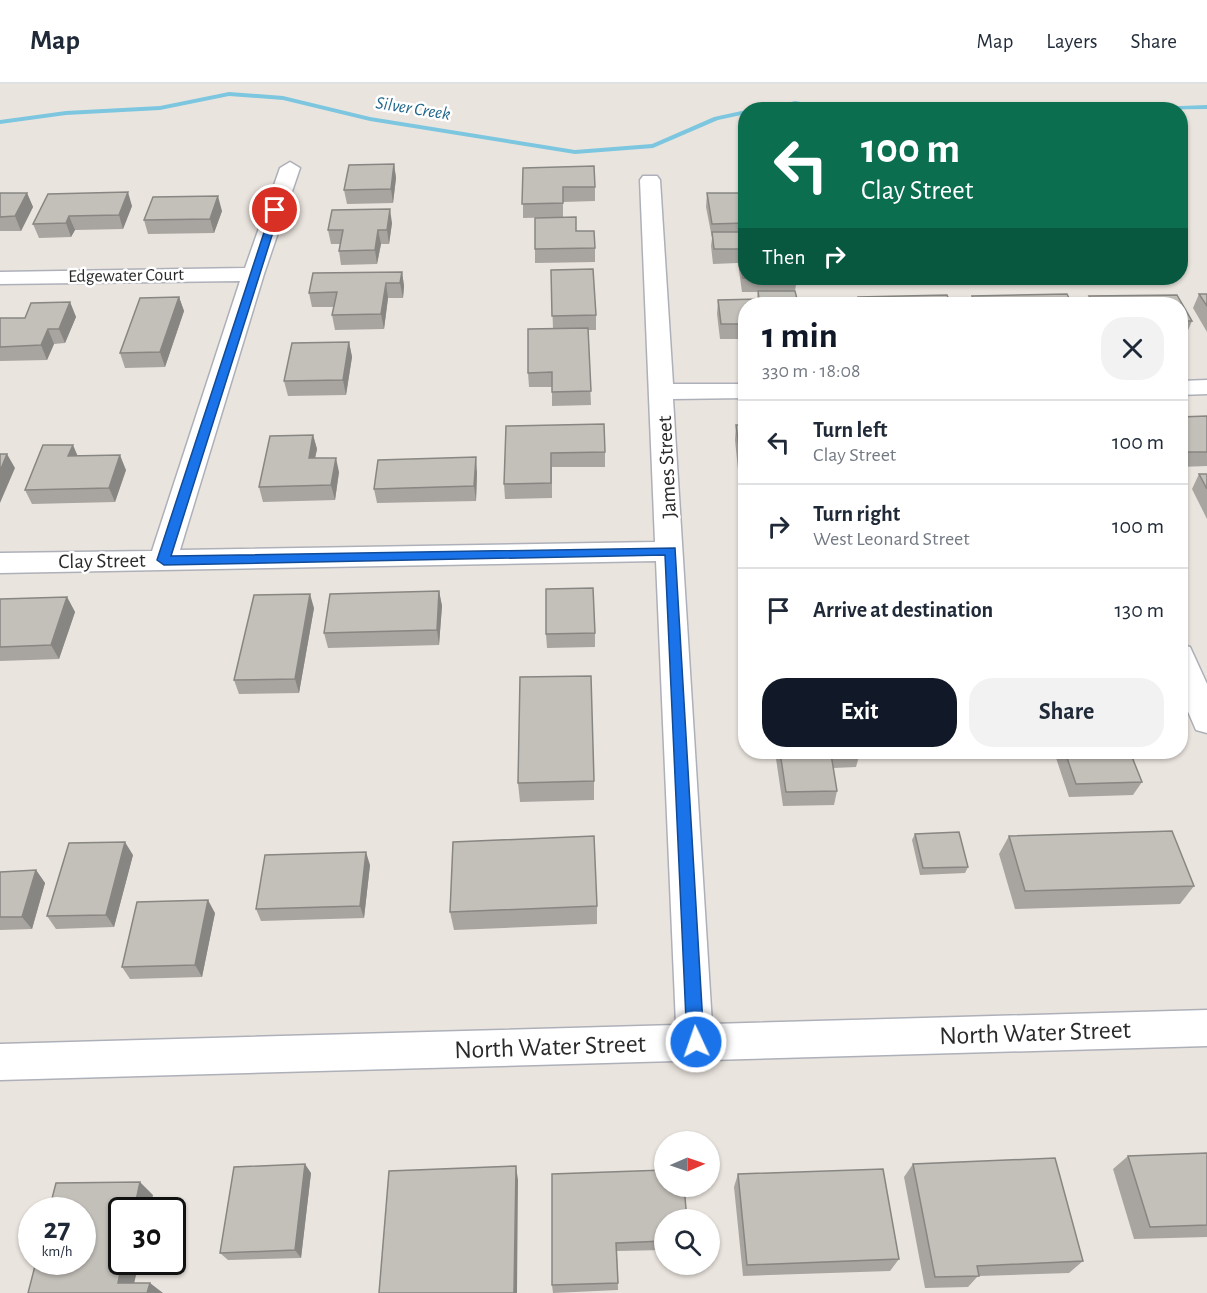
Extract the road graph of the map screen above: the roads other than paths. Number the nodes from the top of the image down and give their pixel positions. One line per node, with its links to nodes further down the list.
1 (290, 168): 3 (street)
2 (650, 180): 7 (street, James Street)
3 (253, 274): 4 (street, Edgewater Court); 10 (street)
4 (0, 278)
5 (1207, 387): 6 (street)
6 (1188, 388)
7 (663, 392): 8 (street); 9 (street, James Street)
8 (738, 392)
9 (671, 551): 10 (street, Clay Street); 15 (street, James Street)
10 (164, 560): 11 (street, Clay Street)
11 (0, 563)
12 (1188, 675): 13 (street)
13 (1207, 721)
14 (1207, 1028): 15 (street, North Water Street)
15 (696, 1042): 16 (street, North Water Street)
16 (2, 1067)

